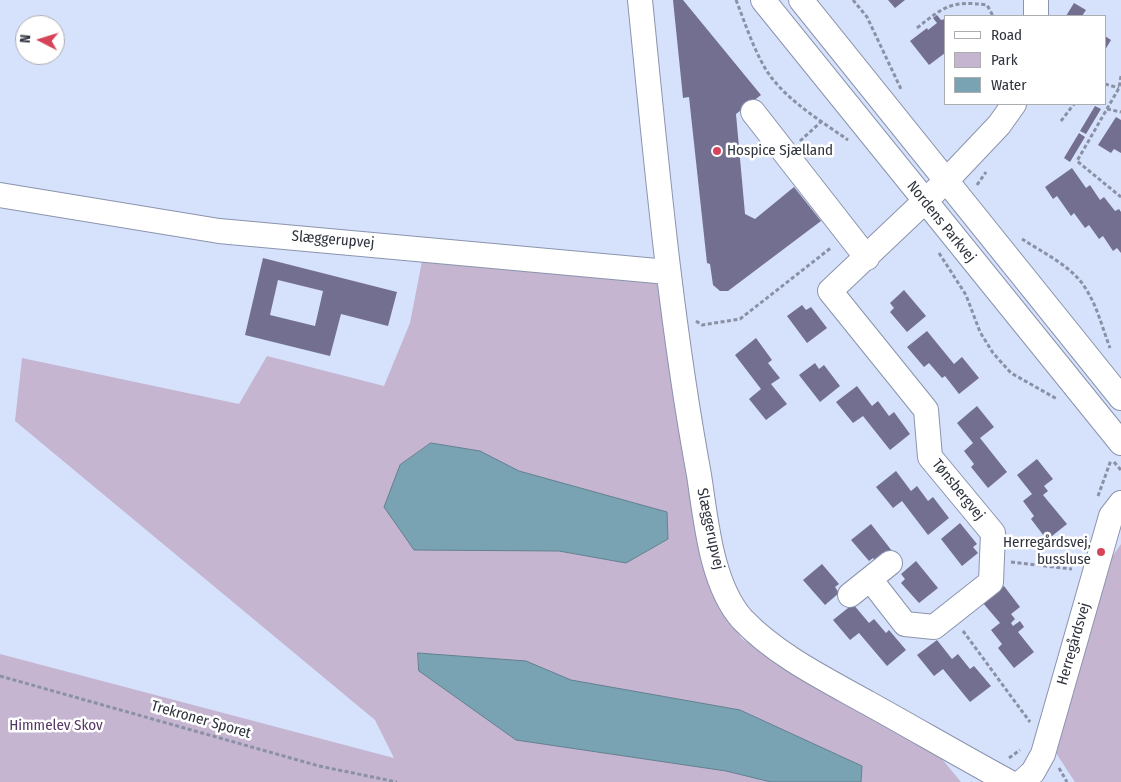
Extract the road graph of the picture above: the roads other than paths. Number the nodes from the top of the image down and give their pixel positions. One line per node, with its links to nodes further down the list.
1 (640, 0): 12 (street, Slæggerupvej)
2 (763, 0): 10 (street, Nordens Parkvej)
3 (801, 0): 8 (street, Nordens Parkvej)
4 (1036, 0): 5 (street)
5 (1036, 15)
6 (1013, 105): 8 (street, Tønsbergvej)
7 (753, 112): 11 (street)
8 (946, 181): 10 (street, Tønsbergvej); 13 (street, Nordens Parkvej)
9 (0, 195): 12 (street, Slæggerupvej)
10 (925, 202): 11 (street, Tønsbergvej); 14 (street, Nordens Parkvej)
11 (868, 258): 17 (street, Tønsbergvej)
12 (668, 272): 19 (street, Slæggerupvej)
13 (1121, 398)
14 (1121, 443)
15 (1121, 503): 20 (street, Herregårdsvej)
16 (890, 563): 17 (street)
17 (870, 579): 18 (street)
18 (850, 595)
19 (1009, 782)
20 (1022, 782)

